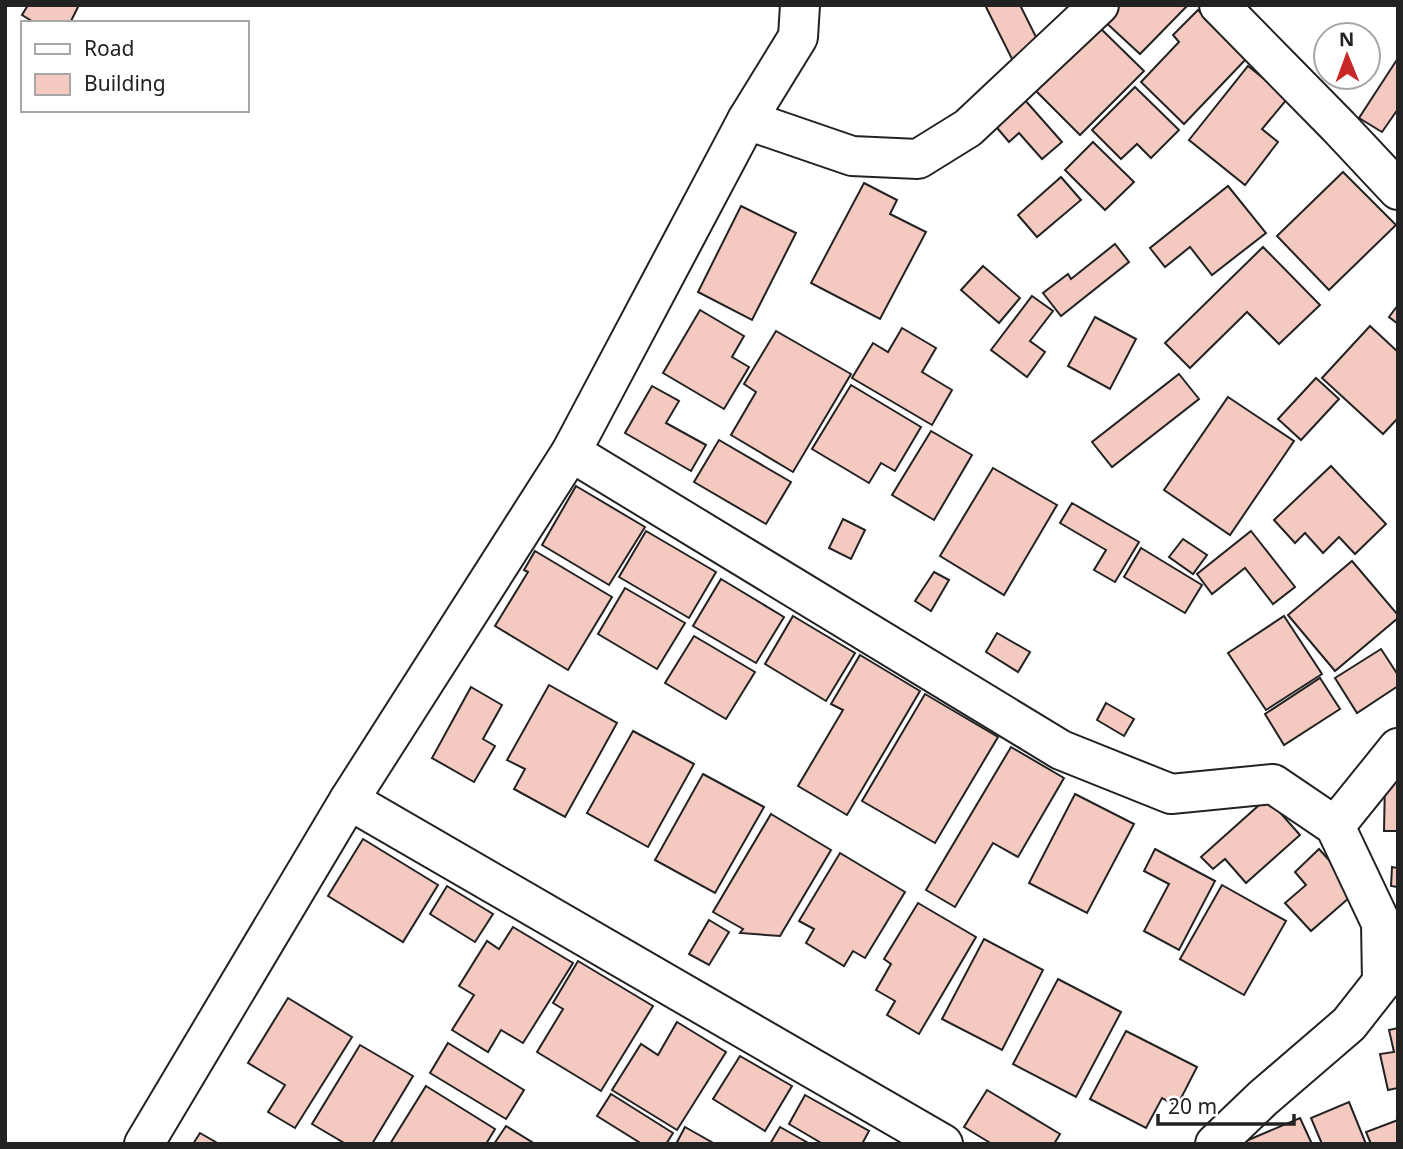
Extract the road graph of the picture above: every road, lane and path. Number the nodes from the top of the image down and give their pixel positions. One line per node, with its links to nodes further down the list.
1 (800, 5): 4 (street)
2 (1099, 5): 4 (street)
3 (1219, 5): 5 (street)
4 (747, 120): 6 (street)
5 (1398, 190)
6 (571, 452): 8 (street); 9 (street)
7 (1398, 748): 9 (street)
8 (349, 800): 10 (street); 11 (street)
9 (1335, 826): 12 (street)
10 (144, 1144)
11 (943, 1144)
12 (1215, 1144)

